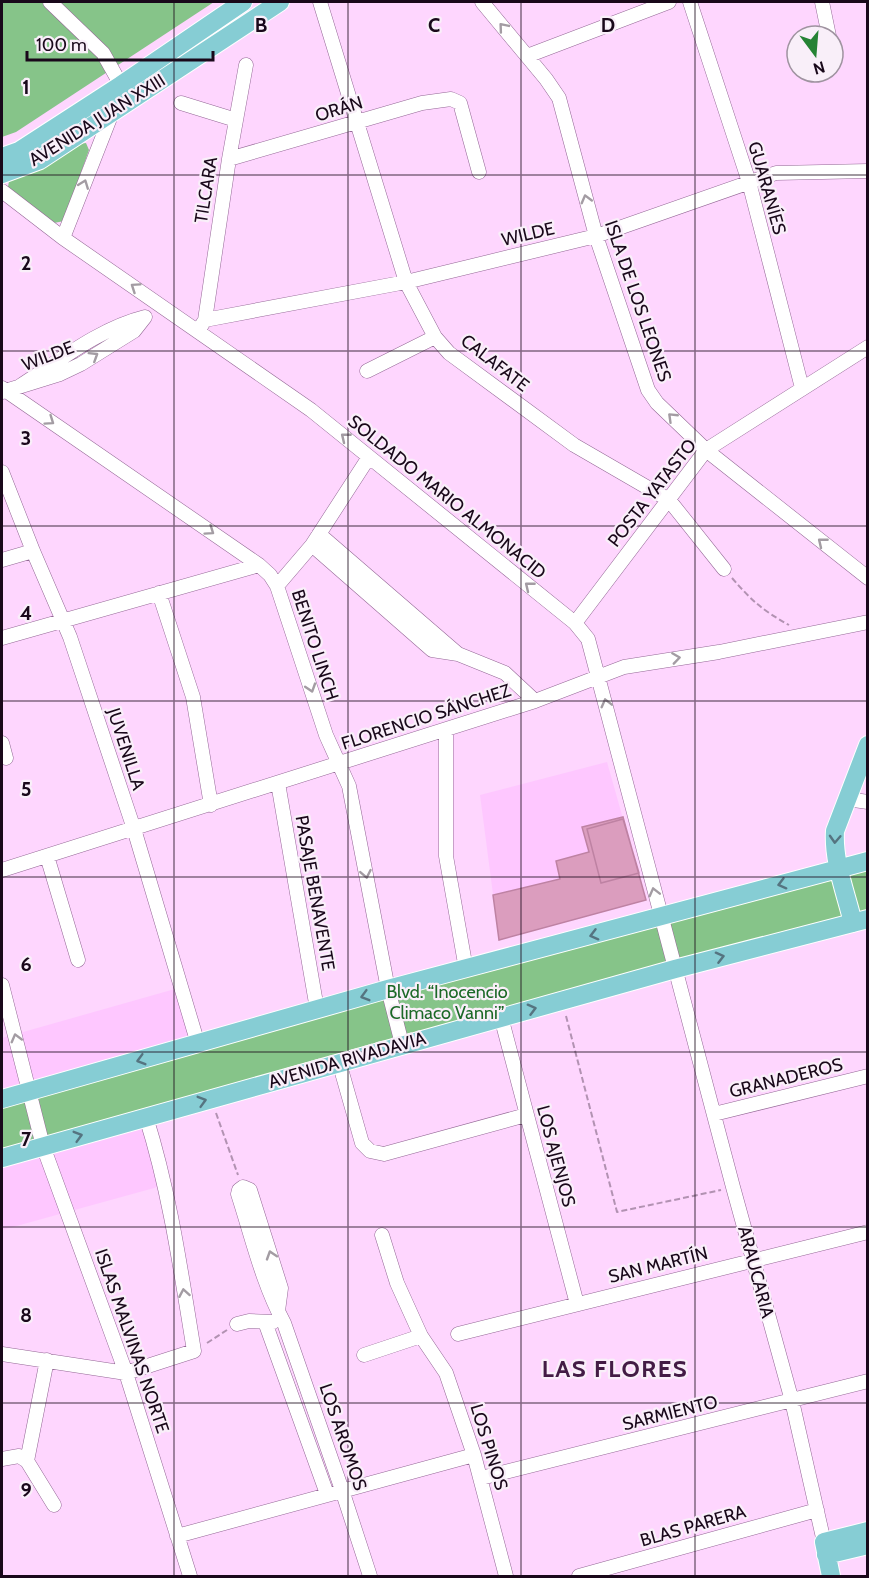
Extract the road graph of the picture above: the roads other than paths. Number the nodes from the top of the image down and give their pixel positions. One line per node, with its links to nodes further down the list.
1 (50, 2): 12 (street)
2 (243, 2): 12 (main road, AVENIDA JUAN XXIII)
3 (280, 2): 14 (main road, AVENIDA JUAN XXIII)
4 (320, 2): 16 (street, CALAFATE)
5 (482, 2): 10 (street, ISLA DE LOS LEONES, one-way to 5)
6 (669, 2): 10 (street)
7 (690, 2): 22 (street, GUARANÍES)
8 (822, 2): 9 (street)
9 (827, 24)
10 (527, 56): 24 (street, ISLA DE LOS LEONES, one-way to 10)
11 (246, 65): 15 (street, TILCARA)
12 (121, 84): 17 (main road, AVENIDA JUAN XXIII)
13 (181, 103): 15 (street)
14 (112, 113): 21 (main road, AVENIDA JUAN XXIII); 25 (street, one-way to 14)
15 (236, 120): 18 (street, TILCARA)
16 (356, 123): 18 (street, ORÁN); 20 (street, ORÁN); 26 (street, CALAFATE)
17 (2, 157)
18 (229, 159): 28 (street, TILCARA)
19 (867, 171): 22 (street, WILDE)
20 (479, 172)
21 (2, 174)
22 (749, 182): 24 (street, WILDE); 32 (street, GUARANÍES)
23 (2, 191): 25 (street, SOLDADO MARIO ALMONACID)
24 (596, 236): 26 (street, WILDE); 34 (street, ISLA DE LOS LEONES, one-way to 24)
25 (63, 238): 27 (street, SOLDADO MARIO ALMONACID, one-way to 25)
26 (406, 282): 28 (street, WILDE); 29 (street, CALAFATE)
27 (163, 306): 28 (street, SOLDADO MARIO ALMONACID); 33 (street, WILDE)
28 (201, 325): 35 (street, SOLDADO MARIO ALMONACID, one-way to 28)
29 (435, 337): 31 (street); 37 (street, CALAFATE)
30 (867, 347): 32 (street, POSTA YATASTO)
31 (367, 371)
32 (802, 388): 34 (street, POSTA YATASTO)
33 (3, 390): 41 (street, BENITO LINCH, one-way to 41)
34 (706, 450): 37 (street, POSTA YATASTO); 43 (street, ISLA DE LOS LEONES, one-way to 34)
35 (369, 457): 38 (street); 48 (street, SOLDADO MARIO ALMONACID, one-way to 35)
36 (2, 472): 39 (street, JUVENILLA)
37 (669, 500): 42 (street, CALAFATE); 48 (street, POSTA YATASTO)
38 (315, 539): 44 (street); 51 (street)
39 (33, 551): 40 (street); 46 (street, JUVENILLA)
40 (2, 560)
41 (260, 565): 44 (street, BENITO LINCH); 45 (street)
42 (724, 569)
43 (867, 578)
44 (277, 586): 56 (street, BENITO LINCH, one-way to 56)
45 (159, 593): 46 (street); 60 (street)
46 (62, 621): 49 (street); 61 (street, JUVENILLA)
47 (867, 622): 50 (street, FLORENCIO SÁNCHEZ, one-way to 47)
48 (575, 623): 50 (street, SOLDADO MARIO ALMONACID)
49 (2, 638)
50 (599, 676): 51 (street, FLORENCIO SÁNCHEZ); 66 (street, SOLDADO MARIO ALMONACID, one-way to 50)
51 (535, 701): 52 (street, FLORENCIO SÁNCHEZ)
52 (446, 730): 56 (street, FLORENCIO SÁNCHEZ); 69 (street)
53 (2, 743): 55 (street)
54 (867, 745): 58 (main road)
55 (6, 758)
56 (340, 763): 57 (street, FLORENCIO SÁNCHEZ); 72 (street, BENITO LINCH, one-way to 72)
57 (278, 783): 60 (street, FLORENCIO SÁNCHEZ); 73 (street, PASAJE BENAVENTE)
58 (847, 799): 59 (street); 64 (main road, one-way to 64)
59 (867, 802)
60 (211, 804): 61 (street, FLORENCIO SÁNCHEZ)
61 (134, 829): 62 (street, FLORENCIO SÁNCHEZ); 75 (street, JUVENILLA)
62 (48, 856): 65 (street, FLORENCIO SÁNCHEZ); 68 (street)
63 (867, 861): 64 (main road)
64 (838, 869): 66 (main road, one-way to 66); 67 (main road)
65 (2, 870)
66 (661, 917): 69 (main road, one-way to 69); 70 (street, SOLDADO MARIO ALMONACID)
67 (860, 921): 70 (main road, AVENIDA RIVADAVIA, one-way to 67)
68 (78, 960)
69 (466, 969): 72 (main road)
70 (675, 969): 74 (main road, AVENIDA RIVADAVIA, one-way to 70); 81 (street, ARAUCARIA)
71 (2, 985): 79 (street, ISLAS MALVINAS NORTE, one-way to 71)
72 (388, 989): 73 (main road, one-way to 73); 76 (street, BENITO LINCH)
73 (317, 1010): 75 (main road)
74 (501, 1017): 76 (main road, AVENIDA RIVADAVIA); 82 (street, LOS AJENJOS)
75 (198, 1044): 79 (main road, one-way to 79)
76 (402, 1044): 77 (main road, AVENIDA RIVADAVIA)
77 (339, 1062): 82 (street); 83 (main road, AVENIDA RIVADAVIA, one-way to 77)
78 (867, 1077): 81 (street, GRANADEROS)
79 (30, 1091): 80 (main road); 84 (street, ISLAS MALVINAS NORTE)
80 (2, 1099)
81 (714, 1114): 89 (street, ARAUCARIA)
82 (526, 1115): 90 (street, LOS AJENJOS)
83 (146, 1117): 84 (main road, AVENIDA RIVADAVIA, one-way to 83); 99 (street, one-way to 83)
84 (43, 1146): 85 (main road, AVENIDA RIVADAVIA); 99 (street, ISLAS MALVINAS NORTE)
85 (2, 1158)
86 (243, 1187): 91 (street, LOS AROMOS)
87 (867, 1232): 89 (street, SAN MARTÍN)
88 (382, 1235): 95 (street, LOS PINOS)
89 (753, 1260): 90 (street, SAN MARTÍN); 101 (street, ARAUCARIA)
90 (577, 1304): 94 (street, SAN MARTÍN)
91 (281, 1317): 92 (street); 106 (street, LOS AROMOS)
92 (265, 1322): 93 (street); 107 (street, LOS AROMOS)
93 (237, 1324)
94 (458, 1334)
95 (421, 1336): 97 (street); 102 (street, LOS PINOS)
96 (2, 1354): 98 (street)
97 (364, 1355)
98 (47, 1360): 99 (street); 104 (street)
99 (126, 1373): 111 (street, ISLAS MALVINAS NORTE)
100 (867, 1381): 101 (street, SARMIENTO)
101 (792, 1401): 105 (street, SARMIENTO); 109 (street, ARAUCARIA)
102 (474, 1455): 105 (street, LOS PINOS); 106 (street)
103 (2, 1459): 104 (street)
104 (27, 1461): 108 (street)
105 (481, 1478): 116 (street, LOS PINOS)
106 (342, 1490): 107 (street); 115 (street, LOS AROMOS)
107 (327, 1494): 111 (street)
108 (54, 1505)
109 (817, 1510): 113 (street, ARAUCARIA); 117 (street, BLAS PARERA)
110 (867, 1531): 113 (main road)
111 (177, 1536): 114 (street, ISLAS MALVINAS NORTE)
112 (867, 1545): 113 (main road)
113 (825, 1548): 118 (main road, ARAUCARIA)
114 (190, 1576)
115 (370, 1576)
116 (506, 1576)
117 (579, 1576)
118 (831, 1576)

